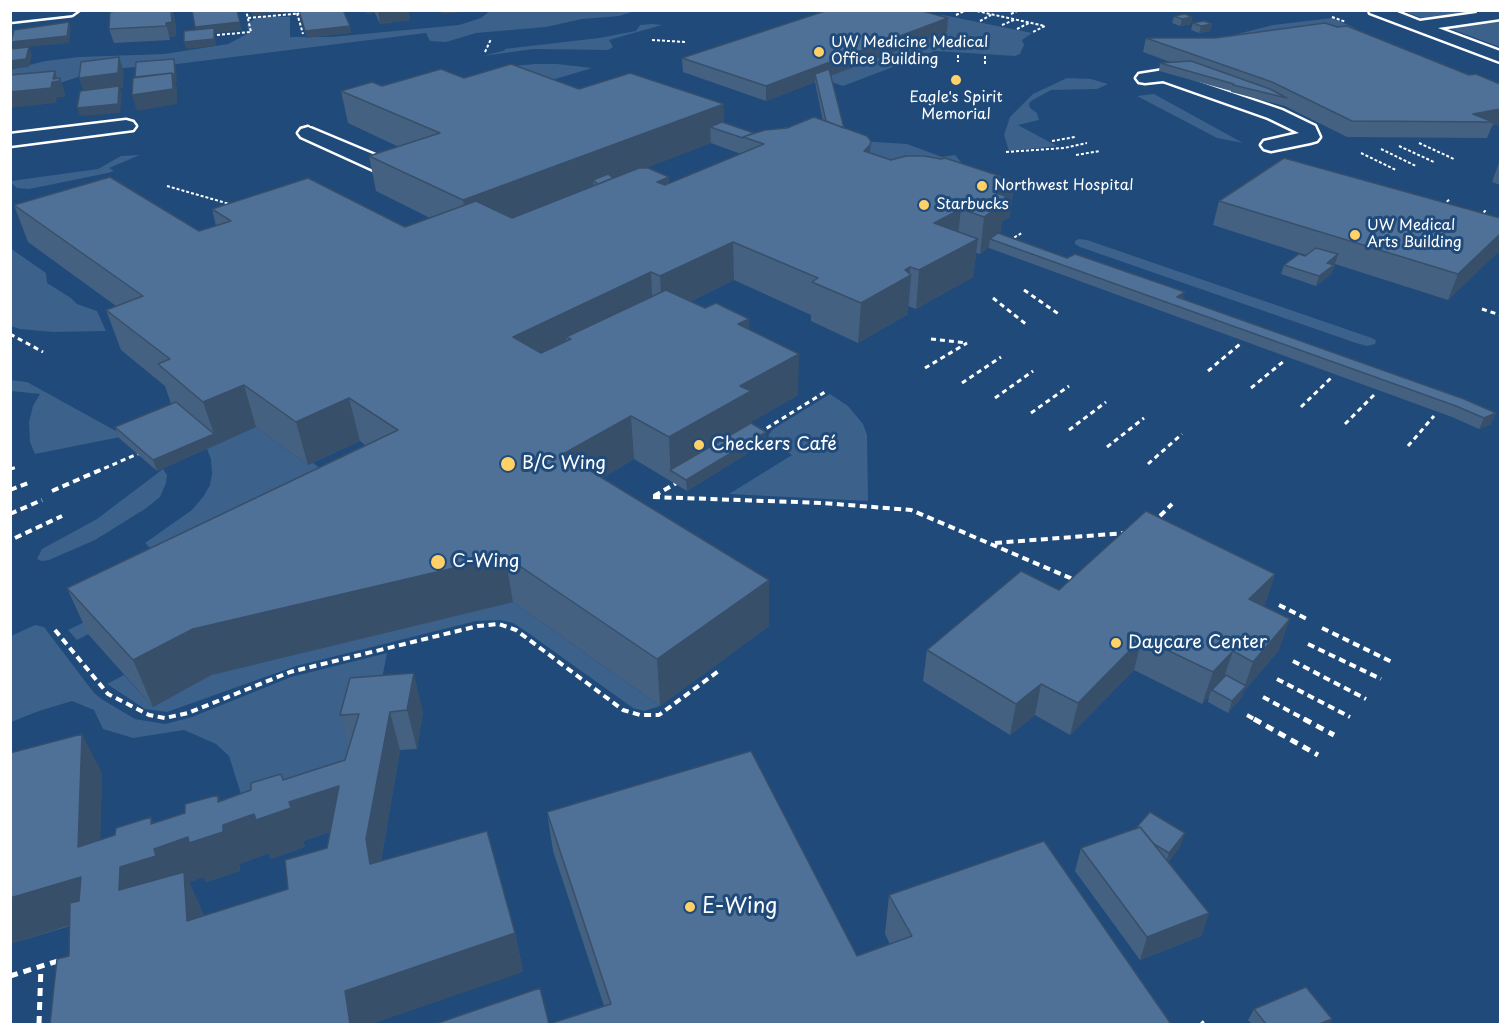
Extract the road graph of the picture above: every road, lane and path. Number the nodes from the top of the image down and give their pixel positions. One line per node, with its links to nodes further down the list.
1 (72, 10): 13 (street)
2 (246, 10): 15 (path)
3 (967, 10): 11 (path)
4 (972, 10): 12 (path)
5 (1019, 10): 9 (path)
6 (1376, 10): 21 (street)
7 (307, 12): 8 (path)
8 (297, 14): 15 (path); 24 (path)
9 (1011, 14)
10 (1493, 14): 21 (street)
11 (956, 15)
12 (992, 15): 16 (path); 17 (path)
13 (10, 16)
14 (1332, 17): 19 (path)
15 (248, 18): 25 (path)
16 (1014, 20): 18 (path); 20 (path)
17 (980, 21)
18 (1029, 23): 22 (path); 23 (path)
19 (1351, 24)
20 (1002, 25)
21 (1418, 26): 32 (street)
22 (1017, 29)
23 (1034, 32)
24 (303, 34)
25 (217, 35)
26 (491, 39): 29 (path)
27 (651, 40): 28 (path)
28 (686, 42)
29 (485, 52)
30 (958, 55): 33 (path)
31 (985, 57): 34 (path)
32 (1500, 57)
33 (958, 62)
34 (985, 64)
35 (1145, 78): 43 (street)
36 (126, 126): 39 (street)
37 (308, 133): 54 (street)
38 (1075, 137): 40 (path)
39 (10, 140)
40 (1052, 141)
41 (1419, 142): 50 (path)
42 (1087, 144): 47 (path)
43 (1271, 145)
44 (1399, 146): 51 (path)
45 (1381, 149): 52 (path)
46 (1100, 151): 49 (path)
47 (1006, 152)
48 (1361, 153): 53 (path)
49 (1076, 155)
50 (1454, 159)
51 (1434, 162)
52 (1416, 166)
53 (1396, 170)
54 (413, 179)
55 (166, 186): 57 (path)
56 (1450, 199): 58 (path)
57 (242, 207)
58 (1440, 207)
59 (1487, 209): 60 (path)
60 (1477, 218)
61 (1022, 233): 62 (path)
62 (1006, 242)
63 (1024, 290): 66 (path)
64 (993, 298): 68 (path)
65 (1482, 309): 67 (path)
66 (1060, 315)
67 (1500, 315)
68 (1027, 325)
69 (10, 334): 72 (path)
70 (931, 339): 75 (path)
71 (1240, 344): 77 (path)
72 (43, 352)
73 (1001, 357): 79 (path)
74 (1284, 361): 81 (path)
75 (925, 368)
76 (1034, 371): 84 (path)
77 (1208, 371)
78 (1331, 378): 86 (path)
79 (962, 383)
80 (1069, 386): 87 (path)
81 (1251, 388)
82 (825, 392): 93 (path)
83 (1375, 394): 90 (path)
84 (996, 398)
85 (1106, 402): 91 (path)
86 (1301, 407)
87 (1031, 413)
88 (1434, 416): 94 (path)
89 (1144, 418): 95 (path)
90 (1345, 424)
91 (1069, 430)
92 (1182, 434): 97 (path)
93 (754, 436)
94 (1408, 446)
95 (1107, 447)
96 (144, 451): 103 (path)
97 (1148, 464)
98 (18, 467): 99 (path)
99 (10, 469)
100 (683, 479): 111 (path)
101 (28, 483): 102 (path)
102 (10, 490)
103 (52, 491)
104 (42, 500): 106 (path)
105 (1172, 504): 108 (path)
106 (10, 514)
107 (62, 516): 110 (path)
108 (1160, 516)
109 (1126, 533): 111 (path)
110 (15, 538)
111 (992, 544): 112 (path)
112 (1084, 584)
113 (1279, 605): 114 (path)
114 (1309, 620)
115 (1322, 628): 119 (path)
116 (55, 630): 120 (path)
117 (1308, 644): 122 (path)
118 (1293, 661): 124 (path)
119 (1394, 663)
120 (720, 670)
121 (1277, 679): 126 (path)
122 (1381, 679)
123 (1263, 697): 127 (path)
124 (1366, 699)
125 (1247, 716): 128 (path)
126 (1350, 717)
127 (1334, 735)
128 (1318, 755)
129 (72, 957): 130 (path)
130 (41, 966): 131 (path); 132 (path)
131 (10, 976)
132 (39, 1024)

